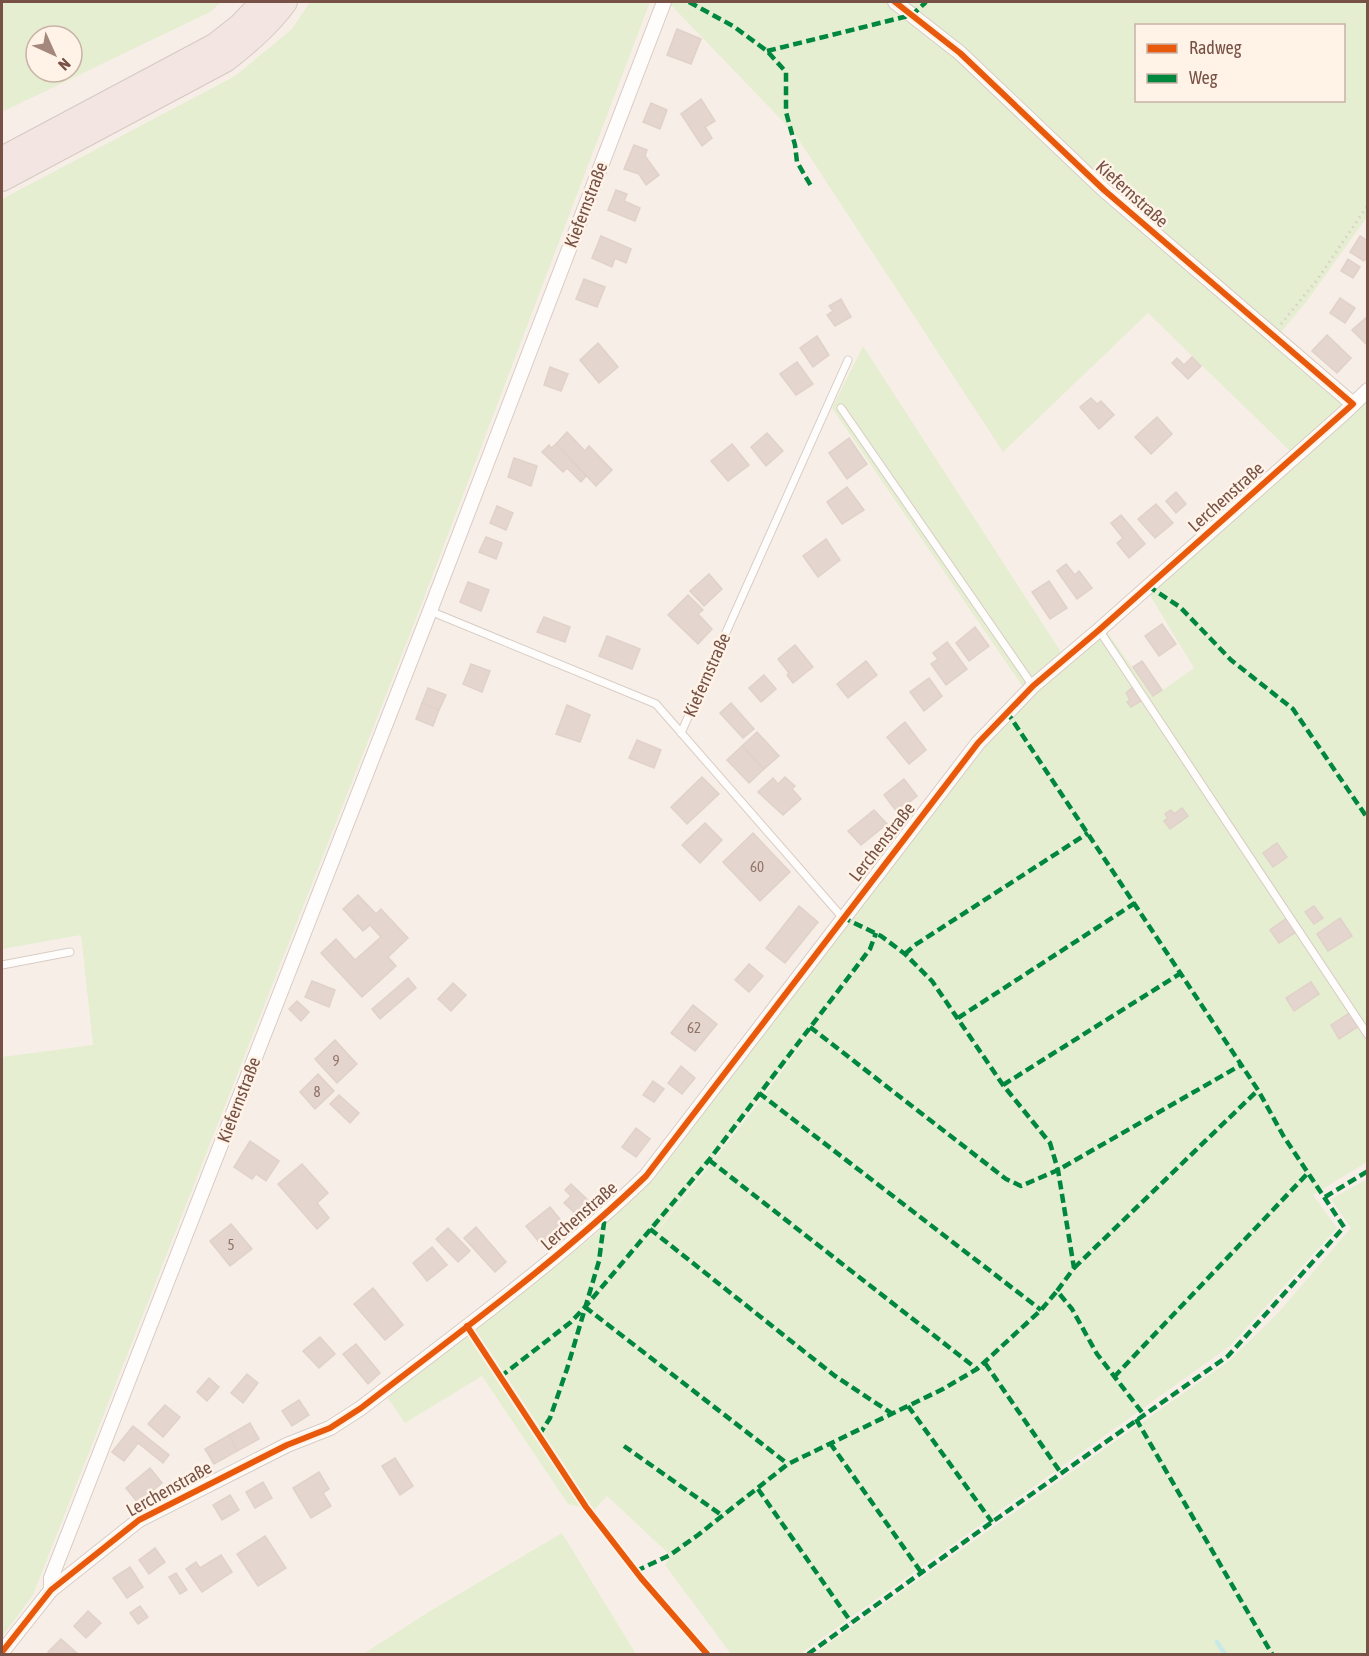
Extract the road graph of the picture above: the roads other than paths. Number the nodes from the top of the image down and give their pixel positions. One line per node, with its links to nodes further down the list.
1 (263, 2): 5 (highway)
2 (285, 2): 6 (highway)
3 (664, 2): 11 (street, Kiefernstraße)
4 (896, 2): 9 (street, Kiefernstraße)
5 (2, 159)
6 (2, 179)
7 (848, 360): 14 (lane, Kiefernstraße)
8 (1368, 390): 9 (street, Lerchenstraße)
9 (1353, 404): 12 (street, Lerchenstraße)
10 (841, 408): 13 (lane)
11 (430, 611): 14 (lane, Kiefernstraße); 20 (street, Kiefernstraße)
12 (1099, 630): 13 (street, Lerchenstraße); 18 (lane)
13 (1033, 686): 15 (street, Lerchenstraße)
14 (681, 733): 15 (lane)
15 (842, 918): 19 (street, Lerchenstraße)
16 (70, 952): 17 (lane)
17 (2, 965)
18 (1368, 1035)
19 (467, 1326): 20 (street, Lerchenstraße); 22 (lane)
20 (51, 1590): 21 (street, Lerchenstraße)
21 (2, 1652)
22 (707, 1654)

